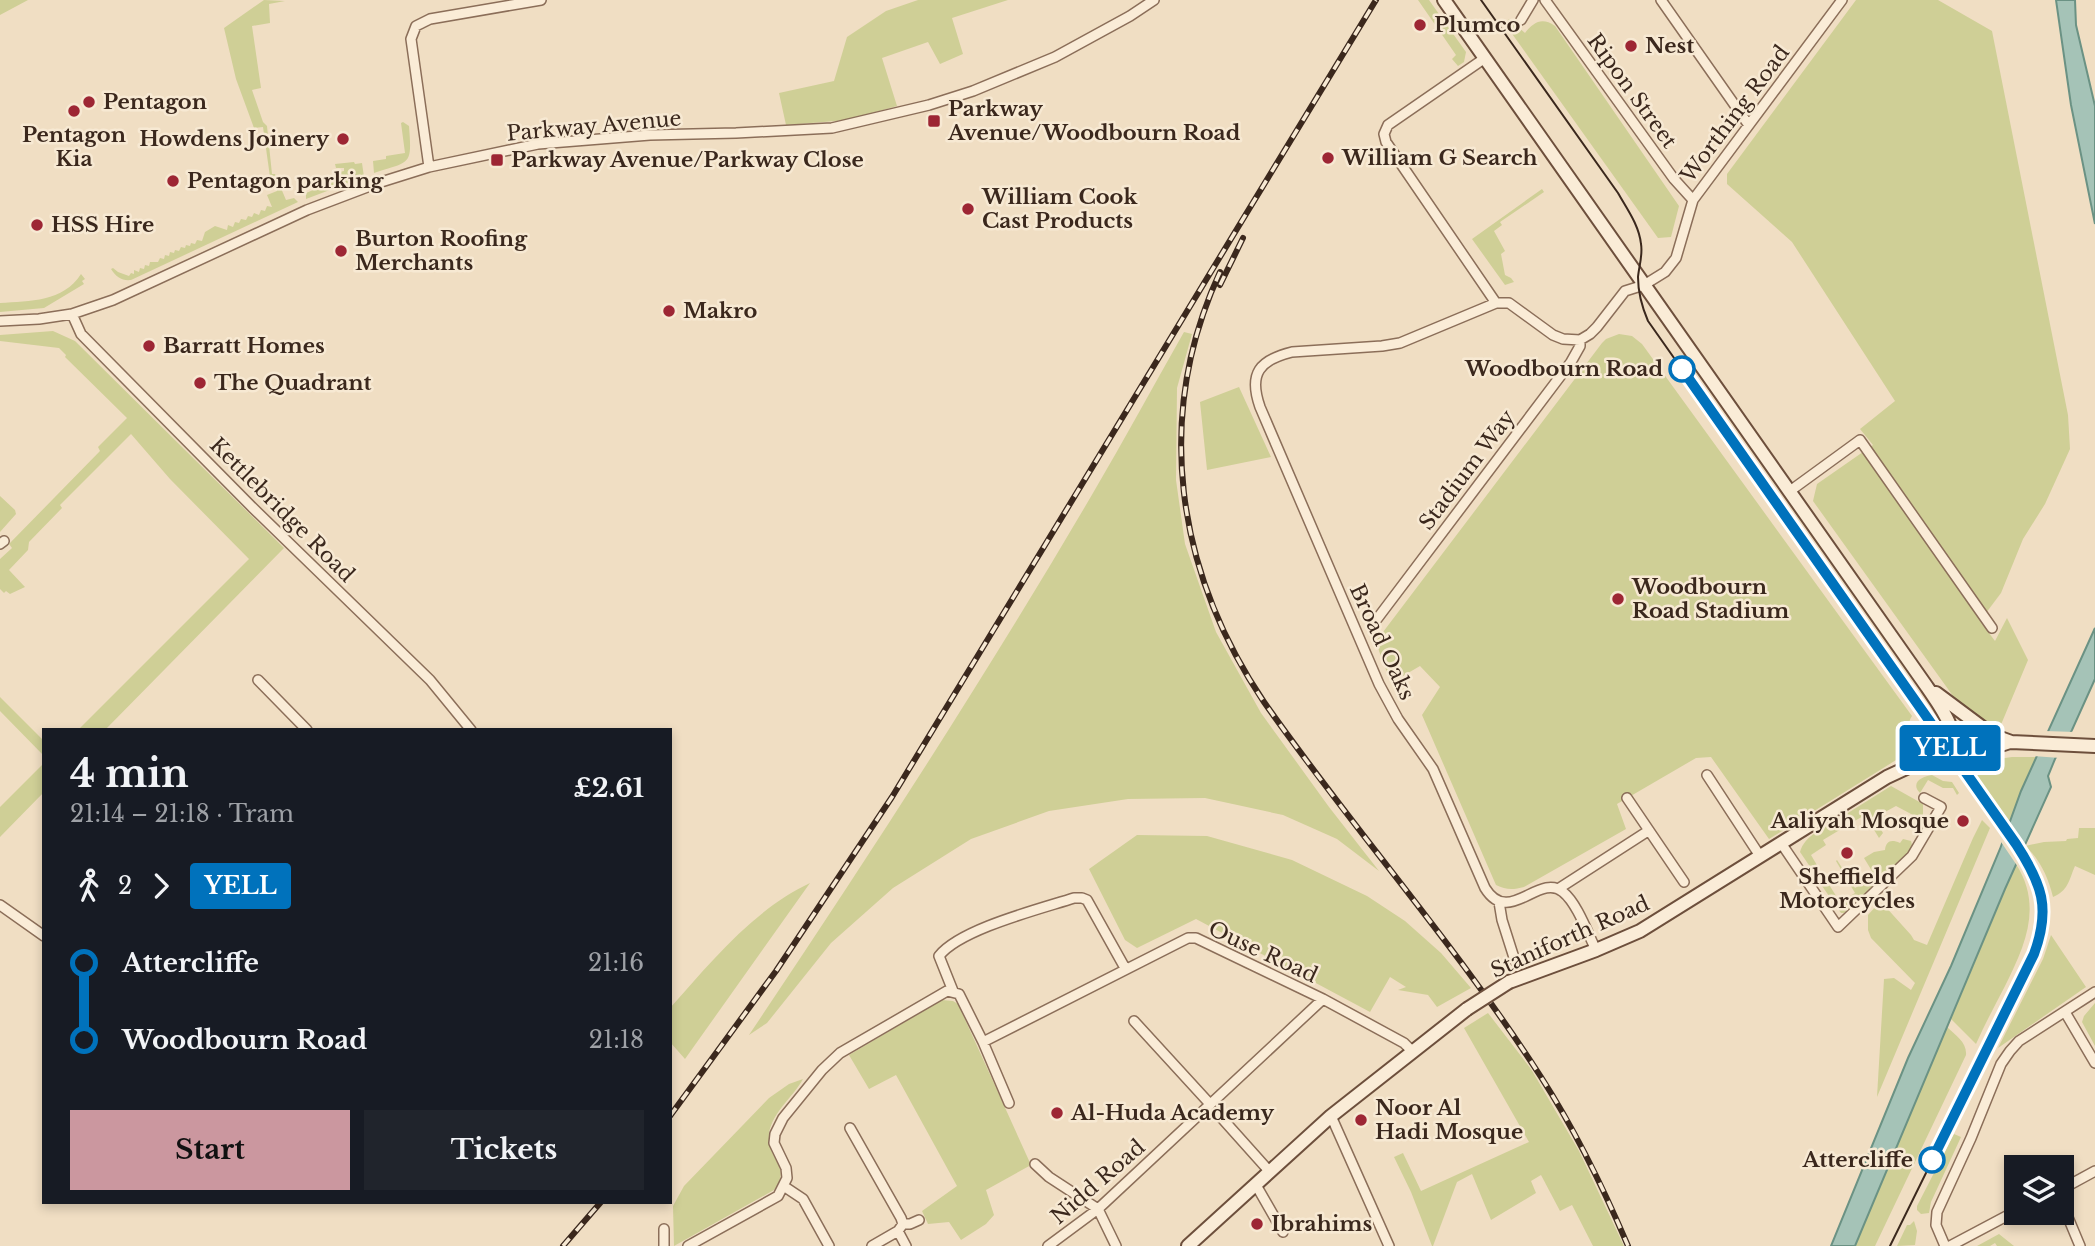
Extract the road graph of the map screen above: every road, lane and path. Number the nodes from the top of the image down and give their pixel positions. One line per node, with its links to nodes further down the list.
1 (541, 0): 11 (street)
2 (1154, 0): 11 (street, Parkway Avenue)
3 (1444, 0): 9 (main road)
4 (1533, 0): 8 (street)
5 (1545, 0): 12 (street, Ripon Street)
6 (1661, 0): 10 (street)
7 (1842, 0): 10 (street, Worthing Road)
8 (1521, 20)
9 (1485, 58): 13 (main road); 14 (street)
10 (1748, 124): 12 (street, Worthing Road)
11 (429, 167): 15 (street, Parkway Avenue)
12 (1693, 200): 13 (street, Worthing Road)
13 (1644, 285): 17 (street, Worthing Road); 18 (main road)
14 (1496, 303): 17 (street); 38 (street, Broad Oaks)
15 (72, 314): 16 (street, Parkway Avenue); 24 (street, Kettlebridge Road)
16 (0, 321)
17 (1580, 340): 19 (street, Stadium Way)
18 (1790, 491): 20 (street); 22 (main road)
19 (1377, 619)
20 (1992, 628)
21 (258, 680): 23 (street)
22 (1927, 687): 25 (main road); 26 (main road)
23 (305, 728)
24 (469, 728)
25 (1954, 739): 26 (main road); 28 (main road, Staniforth Road); 29 (main road)
26 (1994, 740): 27 (main road); 29 (main road)
27 (2095, 746)
28 (1932, 756): 29 (main road); 34 (main road, Staniforth Road)
29 (1949, 758)
30 (1707, 775): 35 (street)
31 (1628, 798): 33 (street)
32 (1924, 798): 34 (street)
33 (1648, 831): 36 (street); 37 (street)
34 (1781, 843): 35 (main road, Staniforth Road)
35 (1760, 856): 41 (main road, Staniforth Road)
36 (1684, 882)
37 (1558, 889): 38 (street); 41 (street)
38 (1499, 902): 42 (street, Broad Oaks)
39 (0, 905): 40 (street)
40 (42, 935)
41 (1596, 950): 50 (main road, Staniforth Road, bridge)
42 (1516, 964)
43 (1125, 968): 44 (street); 46 (street, Ouse Road); 49 (street, Ouse Road)
44 (953, 991): 49 (street); 62 (street)
45 (2095, 992): 47 (street)
46 (1323, 999): 50 (street, Ouse Road); 53 (street, Nidd Road)
47 (2065, 1012): 51 (street); 80 (street)
48 (1134, 1021): 53 (street)
49 (984, 1042): 52 (street)
50 (1412, 1051): 55 (main road, Staniforth Road)
51 (2095, 1063)
52 (1009, 1103)
53 (1210, 1104): 63 (street, Nidd Road)
54 (1219, 1115): 58 (street)
55 (1331, 1116): 58 (main road, Staniforth Road); 79 (street)
56 (850, 1128): 67 (street)
57 (1035, 1164): 63 (street)
58 (1270, 1171): 61 (main road, Staniforth Road)
59 (2095, 1171): 60 (street)
60 (2074, 1182)
61 (1256, 1185): 69 (street); 70 (main road, Staniforth Road)
62 (785, 1186): 72 (street); 73 (street)
63 (1098, 1209): 76 (street, Nidd Road); 77 (street)
64 (2004, 1217): 81 (street)
65 (919, 1220): 67 (street)
66 (2071, 1225): 82 (street)
67 (900, 1228): 74 (street); 75 (street)
68 (664, 1229): 71 (street)
69 (1283, 1232)
70 (1201, 1241): 78 (main road, Staniforth Road)
71 (664, 1246)
72 (688, 1246)
73 (829, 1246)
74 (872, 1246)
75 (906, 1246)
76 (1048, 1246)
77 (1116, 1246)
78 (1188, 1246)
79 (1390, 1246)
80 (1945, 1246)
81 (1950, 1246)
82 (2080, 1246)

